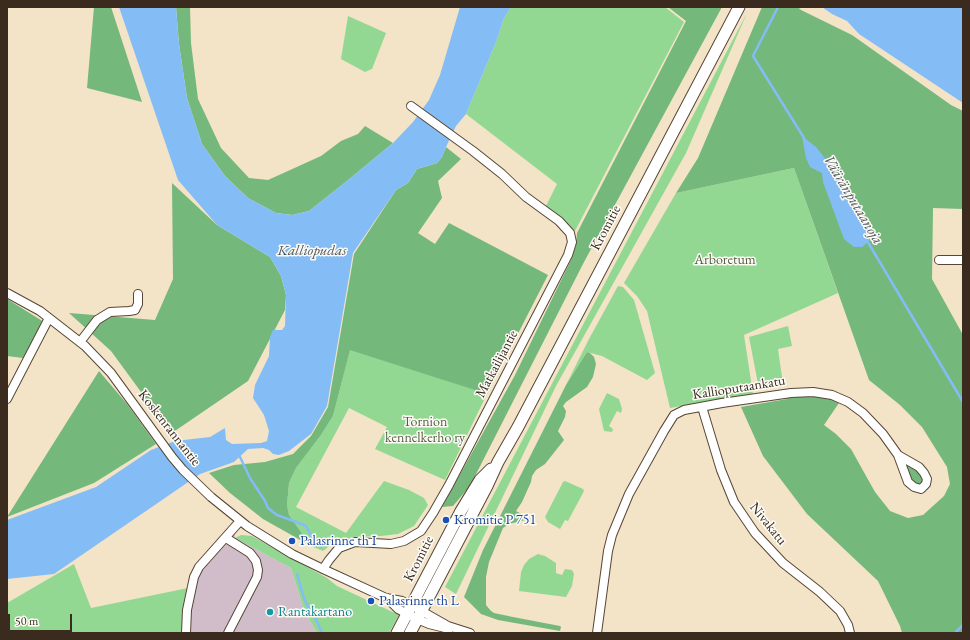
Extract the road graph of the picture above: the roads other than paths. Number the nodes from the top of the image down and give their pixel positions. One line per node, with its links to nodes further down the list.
1 (739, 7): 12 (main road, Kromitie)
2 (411, 106): 15 (street, Matkailijantie)
3 (939, 260): 4 (street)
4 (963, 260)
5 (7, 293): 7 (street, Koskenrannantie)
6 (138, 294): 8 (street)
7 (49, 318): 8 (street, Koskenrannantie); 9 (street)
8 (80, 342): 13 (street, Koskenrannantie)
9 (7, 399)
10 (702, 407): 11 (street, Kallioputaankatu); 23 (street, Kallioputaankatu); 24 (street, Nivakatu)
11 (898, 455)
12 (498, 462): 16 (main road, Kromitie); 17 (main road, Kromitie)
13 (240, 521): 14 (street); 15 (street, Koskenrannantie)
14 (226, 538): 18 (street); 19 (street)
15 (324, 569): 16 (street, Koskenrannantie)
16 (409, 609): 17 (street, Koskenrannantie); 20 (main road, Kromitie)
17 (419, 615): 21 (main road, Kromitie); 22 (street, Koskenrannantie)
18 (186, 633)
19 (228, 633)
20 (397, 633)
21 (410, 633)
22 (470, 633)
23 (597, 633)
24 (850, 633)

